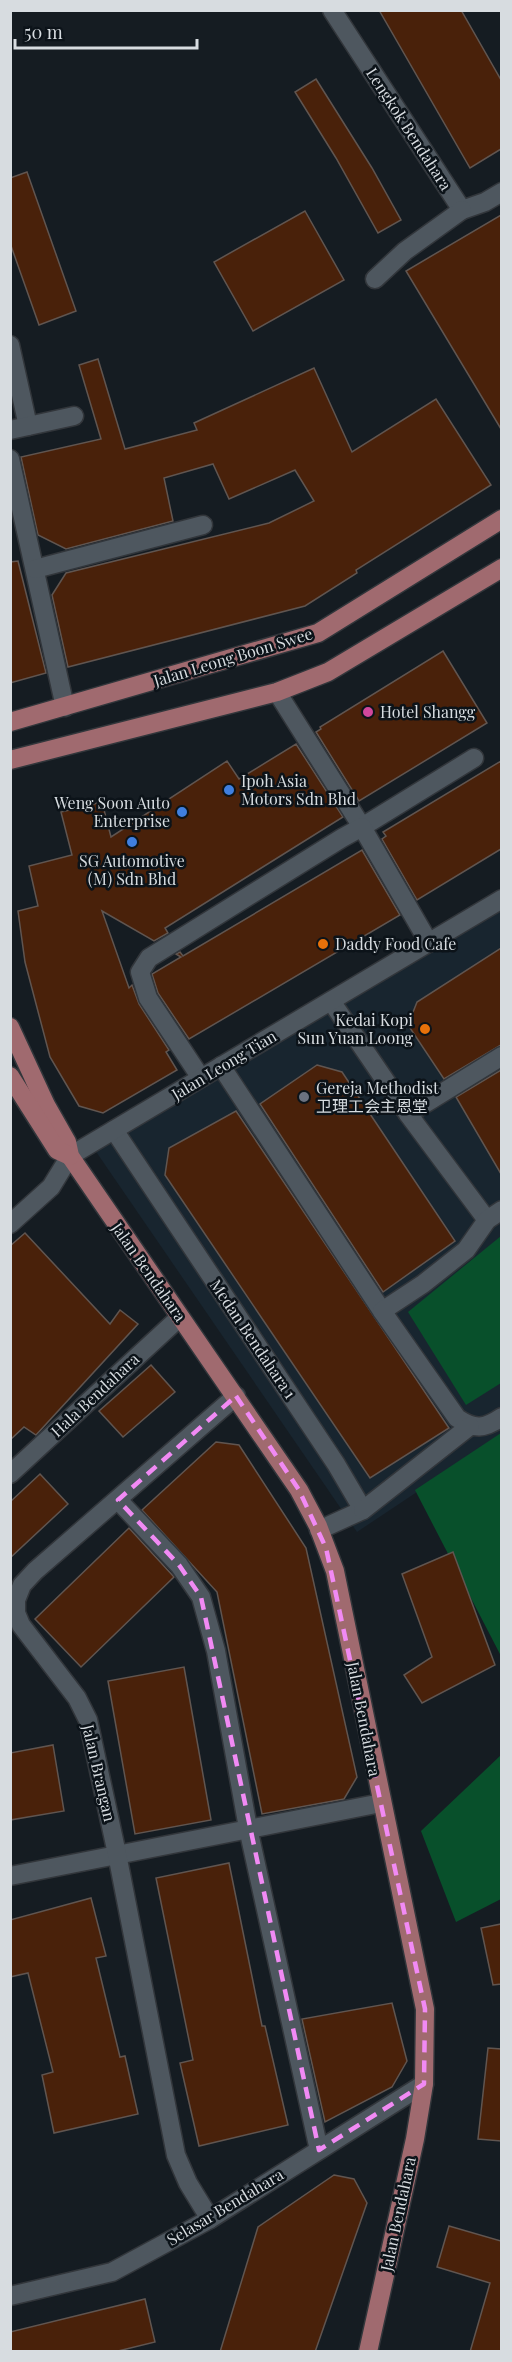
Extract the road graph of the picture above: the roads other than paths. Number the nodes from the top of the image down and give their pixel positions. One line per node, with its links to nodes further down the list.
1 (332, 10): 3 (street, Lengkok Bendahara)
2 (501, 192): 3 (street)
3 (462, 210): 4 (street)
4 (375, 279)
5 (10, 345): 7 (street)
6 (74, 416): 7 (street)
7 (20, 428)
8 (10, 459): 12 (street)
9 (501, 519): 14 (main road, Jalan Leong Boon Swee)
10 (203, 525): 12 (street)
11 (501, 568): 13 (main road)
12 (35, 569): 14 (street)
13 (278, 692): 17 (main road); 18 (street)
14 (65, 707): 15 (main road, Jalan Leong Boon Swee)
15 (10, 722)
16 (474, 758): 18 (street)
17 (10, 760)
18 (362, 827): 20 (street); 26 (street)
19 (501, 899): 20 (street, Jalan Leong Tian)
20 (429, 943): 21 (street, Jalan Leong Tian)
21 (331, 1001): 24 (street, Jalan Leong Tian); 27 (street)
22 (10, 1028): 29 (main road, Jalan Bendahara)
23 (501, 1056): 27 (street)
24 (221, 1066): 26 (street, Jalan Leong Tian); 32 (street)
25 (10, 1076): 29 (main road, Jalan Bendahara)
26 (201, 1078): 28 (street, Jalan Leong Tian)
27 (408, 1114): 30 (street)
28 (114, 1130): 29 (street, Jalan Leong Tian); 39 (street, Medan Bendahara 1)
29 (70, 1156): 31 (street); 33 (main road, Jalan Bendahara)
30 (494, 1215): 32 (street)
31 (10, 1224)
32 (382, 1311): 36 (street)
33 (180, 1317): 34 (main road, Jalan Bendahara); 37 (street, Hala Bendahara)
34 (236, 1396): 38 (street, Jalan Brangan); 40 (main road, Jalan Bendahara)
35 (501, 1417): 36 (street)
36 (470, 1426): 39 (street)
37 (10, 1474)
38 (117, 1500): 42 (street); 43 (street, Jalan Brangan)
39 (363, 1510): 40 (street)
40 (319, 1530): 41 (main road, Jalan Bendahara)
41 (381, 1803): 42 (street); 45 (main road, Jalan Bendahara)
42 (248, 1828): 43 (street); 46 (street)
43 (117, 1854): 44 (street); 47 (street, Jalan Brangan)
44 (10, 1876)
45 (424, 2084): 46 (street, Selasar Bendahara); 49 (main road, Jalan Bendahara)
46 (319, 2150): 47 (street, Selasar Bendahara)
47 (210, 2219): 48 (street, Selasar Bendahara)
48 (10, 2296)
49 (369, 2352)

